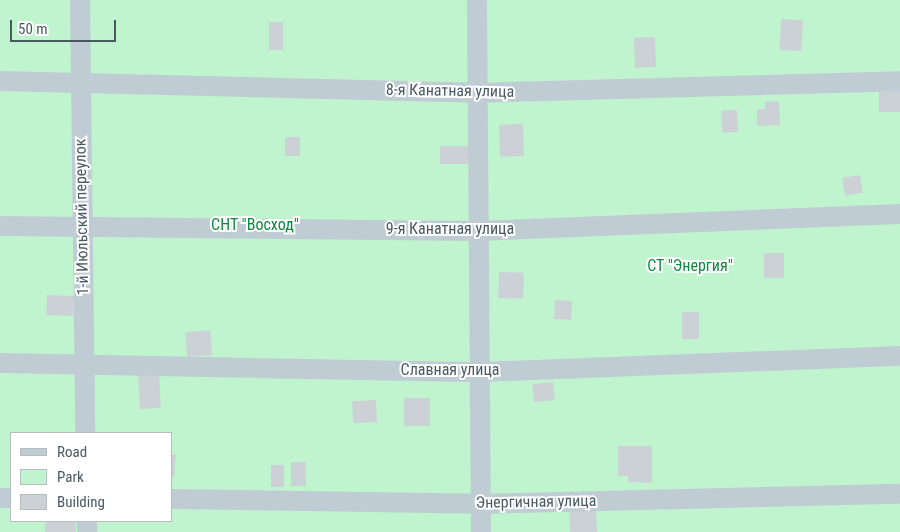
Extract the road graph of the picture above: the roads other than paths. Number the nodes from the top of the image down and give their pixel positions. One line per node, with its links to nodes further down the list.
1 (80, 0): 4 (lane, 1-й Июльский переулок)
2 (477, 0): 6 (lane)
3 (0, 81): 4 (lane, 8-я Канатная улица)
4 (80, 81): 6 (lane, 8-я Канатная улица); 9 (lane, 1-й Июльский переулок)
5 (900, 81): 6 (lane, 8-я Канатная улица)
6 (476, 93): 10 (lane)
7 (900, 214): 10 (lane, 9-я Канатная улица)
8 (0, 226): 9 (lane, 9-я Канатная улица)
9 (82, 227): 10 (lane, 9-я Канатная улица); 13 (lane, 1-й Июльский переулок)
10 (478, 230): 14 (lane)
11 (900, 356): 14 (lane, Славная улица)
12 (0, 363): 13 (lane, Славная улица)
13 (84, 363): 14 (lane, Славная улица); 15 (lane, 1-й Июльский переулок)
14 (480, 372): 18 (lane)
15 (85, 432)
16 (900, 494): 18 (lane, Энергичная улица)
17 (172, 499): 18 (lane, Энергичная улица)
18 (480, 504): 19 (lane)
19 (481, 532)

